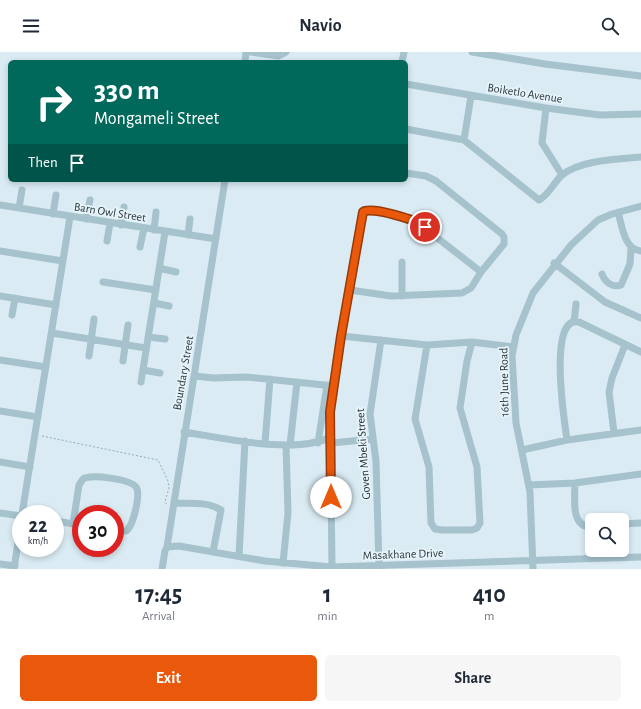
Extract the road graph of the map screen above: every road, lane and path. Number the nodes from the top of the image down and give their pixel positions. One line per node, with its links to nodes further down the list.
1 (251, 52): 2 (street)
2 (286, 52)
3 (472, 52): 4 (street)
4 (641, 76)
5 (408, 84): 6 (street, Boiketlo Avenue)
6 (471, 96): 7 (street, Boiketlo Avenue); 10 (street)
7 (546, 108): 8 (street, Boiketlo Avenue); 13 (street)
8 (641, 114)
9 (408, 129): 10 (street)
10 (464, 140): 13 (street)
11 (641, 157): 13 (street)
12 (408, 173): 45 (street)
13 (562, 175)
14 (225, 182): 34 (street, Boundary Street)
15 (22, 190): 21 (street)
16 (56, 195): 24 (street)
17 (90, 200): 27 (street)
18 (0, 205): 21 (street, Barn Owl Street)
19 (641, 206): 23 (street, 16th June Road)
20 (124, 207): 29 (street)
21 (19, 208): 24 (street, Barn Owl Street)
22 (156, 212): 31 (street)
23 (618, 212): 37 (street); 42 (street, 16th June Road)
24 (53, 214): 25 (street, Barn Owl Street)
25 (70, 217): 27 (street, Barn Owl Street); 40 (street)
26 (190, 218): 33 (street)
27 (86, 219): 28 (street, Barn Owl Street)
28 (110, 223): 29 (street, Barn Owl Street); 35 (street)
29 (121, 224): 30 (street, Barn Owl Street)
30 (144, 228): 31 (street, Barn Owl Street); 36 (street)
31 (154, 230): 32 (street, Barn Owl Street)
32 (166, 232): 33 (street, Barn Owl Street); 43 (street)
33 (188, 235): 34 (street, Barn Owl Street)
34 (216, 239): 81 (street, Boundary Street)
35 (107, 241)
36 (140, 247)
37 (631, 248): 39 (street); 46 (street)
38 (0, 251): 40 (street)
39 (641, 251)
40 (63, 261): 55 (street)
41 (402, 262): 51 (street)
42 (554, 264): 58 (street); 72 (street, 16th June Road)
43 (159, 268): 44 (street); 48 (street)
44 (176, 272)
45 (481, 272): 49 (street); 51 (street)
46 (602, 274)
47 (103, 282): 48 (street)
48 (156, 290): 53 (street)
49 (350, 290): 51 (street); 63 (street)
50 (0, 296): 52 (street)
51 (402, 296)
52 (15, 298): 55 (street); 57 (street)
53 (154, 303): 56 (street); 64 (street)
54 (576, 304): 60 (street)
55 (56, 305): 62 (street)
56 (170, 306)
57 (12, 314)
58 (641, 318)
59 (94, 319): 65 (street)
60 (574, 322): 71 (street); 95 (street)
61 (128, 325): 69 (street)
62 (52, 333): 65 (street); 78 (street)
63 (341, 336): 67 (street); 85 (street)
64 (148, 337): 66 (street); 73 (street)
65 (92, 339): 69 (street); 75 (street)
66 (165, 339)
67 (381, 340): 70 (street); 92 (street, Goven Mbeki Street)
68 (472, 342): 70 (street); 70 (street); 72 (street)
69 (125, 344): 73 (street); 77 (street)
70 (427, 345)
71 (625, 345): 74 (street); 90 (street)
72 (513, 347): 99 (street, 16th June Road)
73 (146, 348): 79 (street)
74 (641, 352)
75 (89, 356)
76 (0, 360): 78 (street)
77 (123, 362)
78 (46, 367): 87 (street)
79 (143, 370): 80 (street); 83 (street)
80 (160, 373)
81 (194, 376): 82 (street); 89 (street, Boundary Street)
82 (270, 379): 84 (street); 96 (street)
83 (141, 382)
84 (297, 382): 85 (street); 98 (street)
85 (330, 385): 94 (street); 97 (street)
86 (0, 411): 87 (street)
87 (38, 417): 91 (street)
88 (641, 430): 90 (street)
89 (184, 432): 93 (street); 107 (street, Boundary Street)
90 (614, 433): 95 (street)
91 (35, 435): 101 (street); 107 (path)
92 (373, 439): 94 (street); 124 (street, Goven Mbeki Street)
93 (246, 440): 96 (street); 116 (street)
94 (331, 440): 97 (street); 123 (street)
95 (567, 440): 99 (street)
96 (265, 443): 98 (street)
97 (318, 443): 98 (street)
98 (288, 445): 119 (street)
99 (522, 450): 104 (street, 16th June Road)
100 (0, 462): 101 (street)
101 (30, 467): 105 (street)
102 (641, 474): 103 (street)
103 (575, 483): 104 (street); 112 (street)
104 (529, 485): 121 (street, 16th June Road)
105 (24, 505)
106 (76, 505): 113 (street)
107 (173, 506): 114 (street, Boundary Street); 115 (street)
108 (0, 513): 109 (street)
109 (12, 514)
110 (641, 523): 111 (street)
111 (629, 524)
112 (585, 527)
113 (124, 531)
114 (167, 547): 115 (street, Masakhane Drive); 126 (street, Boundary Street)
115 (213, 552): 116 (street, Masakhane Drive)
116 (239, 556): 119 (street, Masakhane Drive)
117 (16, 557): 122 (street)
118 (641, 557): 121 (street, Masakhane Drive)
119 (283, 563): 125 (street, Masakhane Drive)
120 (0, 564): 122 (street)
121 (533, 565): 124 (street, Masakhane Drive)
122 (14, 567)
123 (332, 567): 124 (street, Masakhane Drive); 125 (street, Masakhane Drive)
124 (379, 567)
125 (317, 568)
126 (162, 569)

